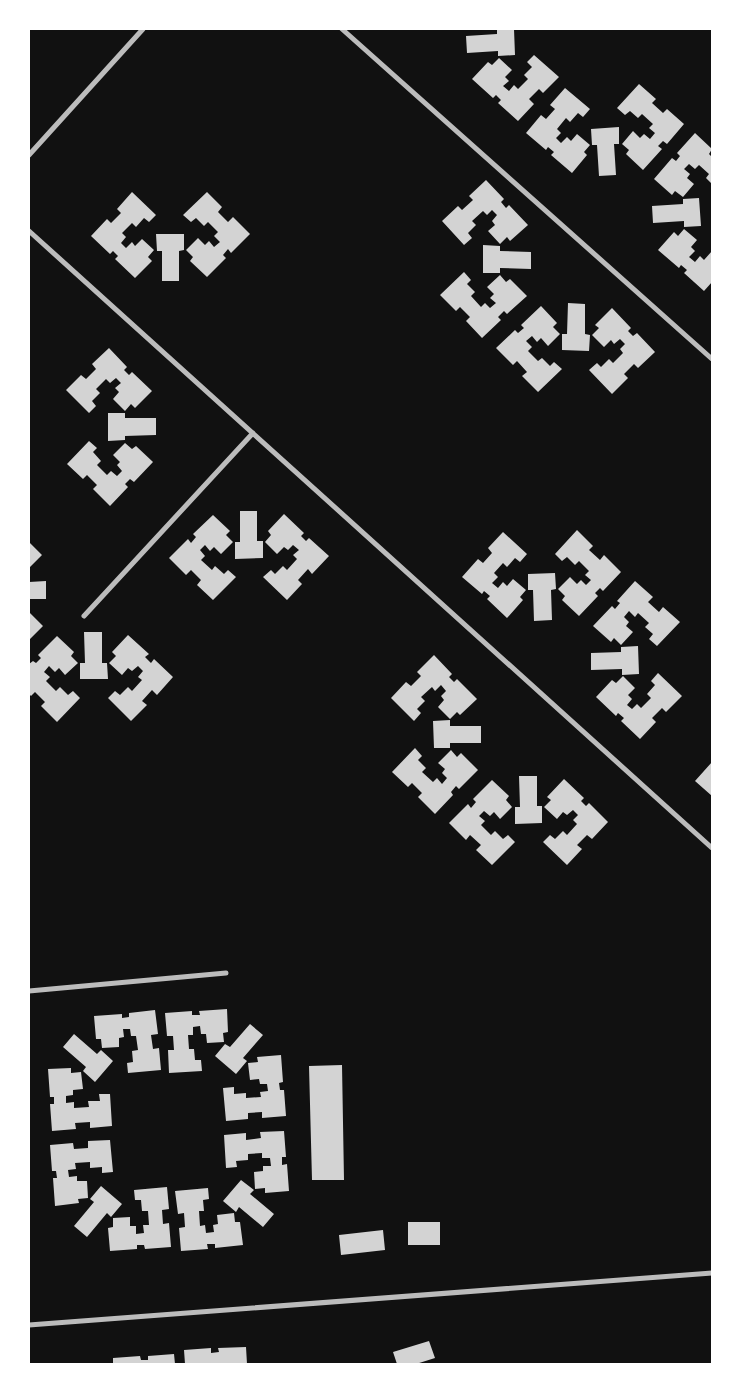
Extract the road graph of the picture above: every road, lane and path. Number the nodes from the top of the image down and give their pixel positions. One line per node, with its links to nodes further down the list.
1 (143, 29): 3 (street)
2 (342, 29): 5 (street)
3 (29, 155)
4 (29, 231): 6 (street)
5 (712, 359)
6 (253, 433): 7 (street); 8 (street)
7 (84, 616)
8 (712, 848)
9 (226, 974): 10 (street)
10 (29, 991)
11 (712, 1273): 12 (street)
12 (29, 1325)

